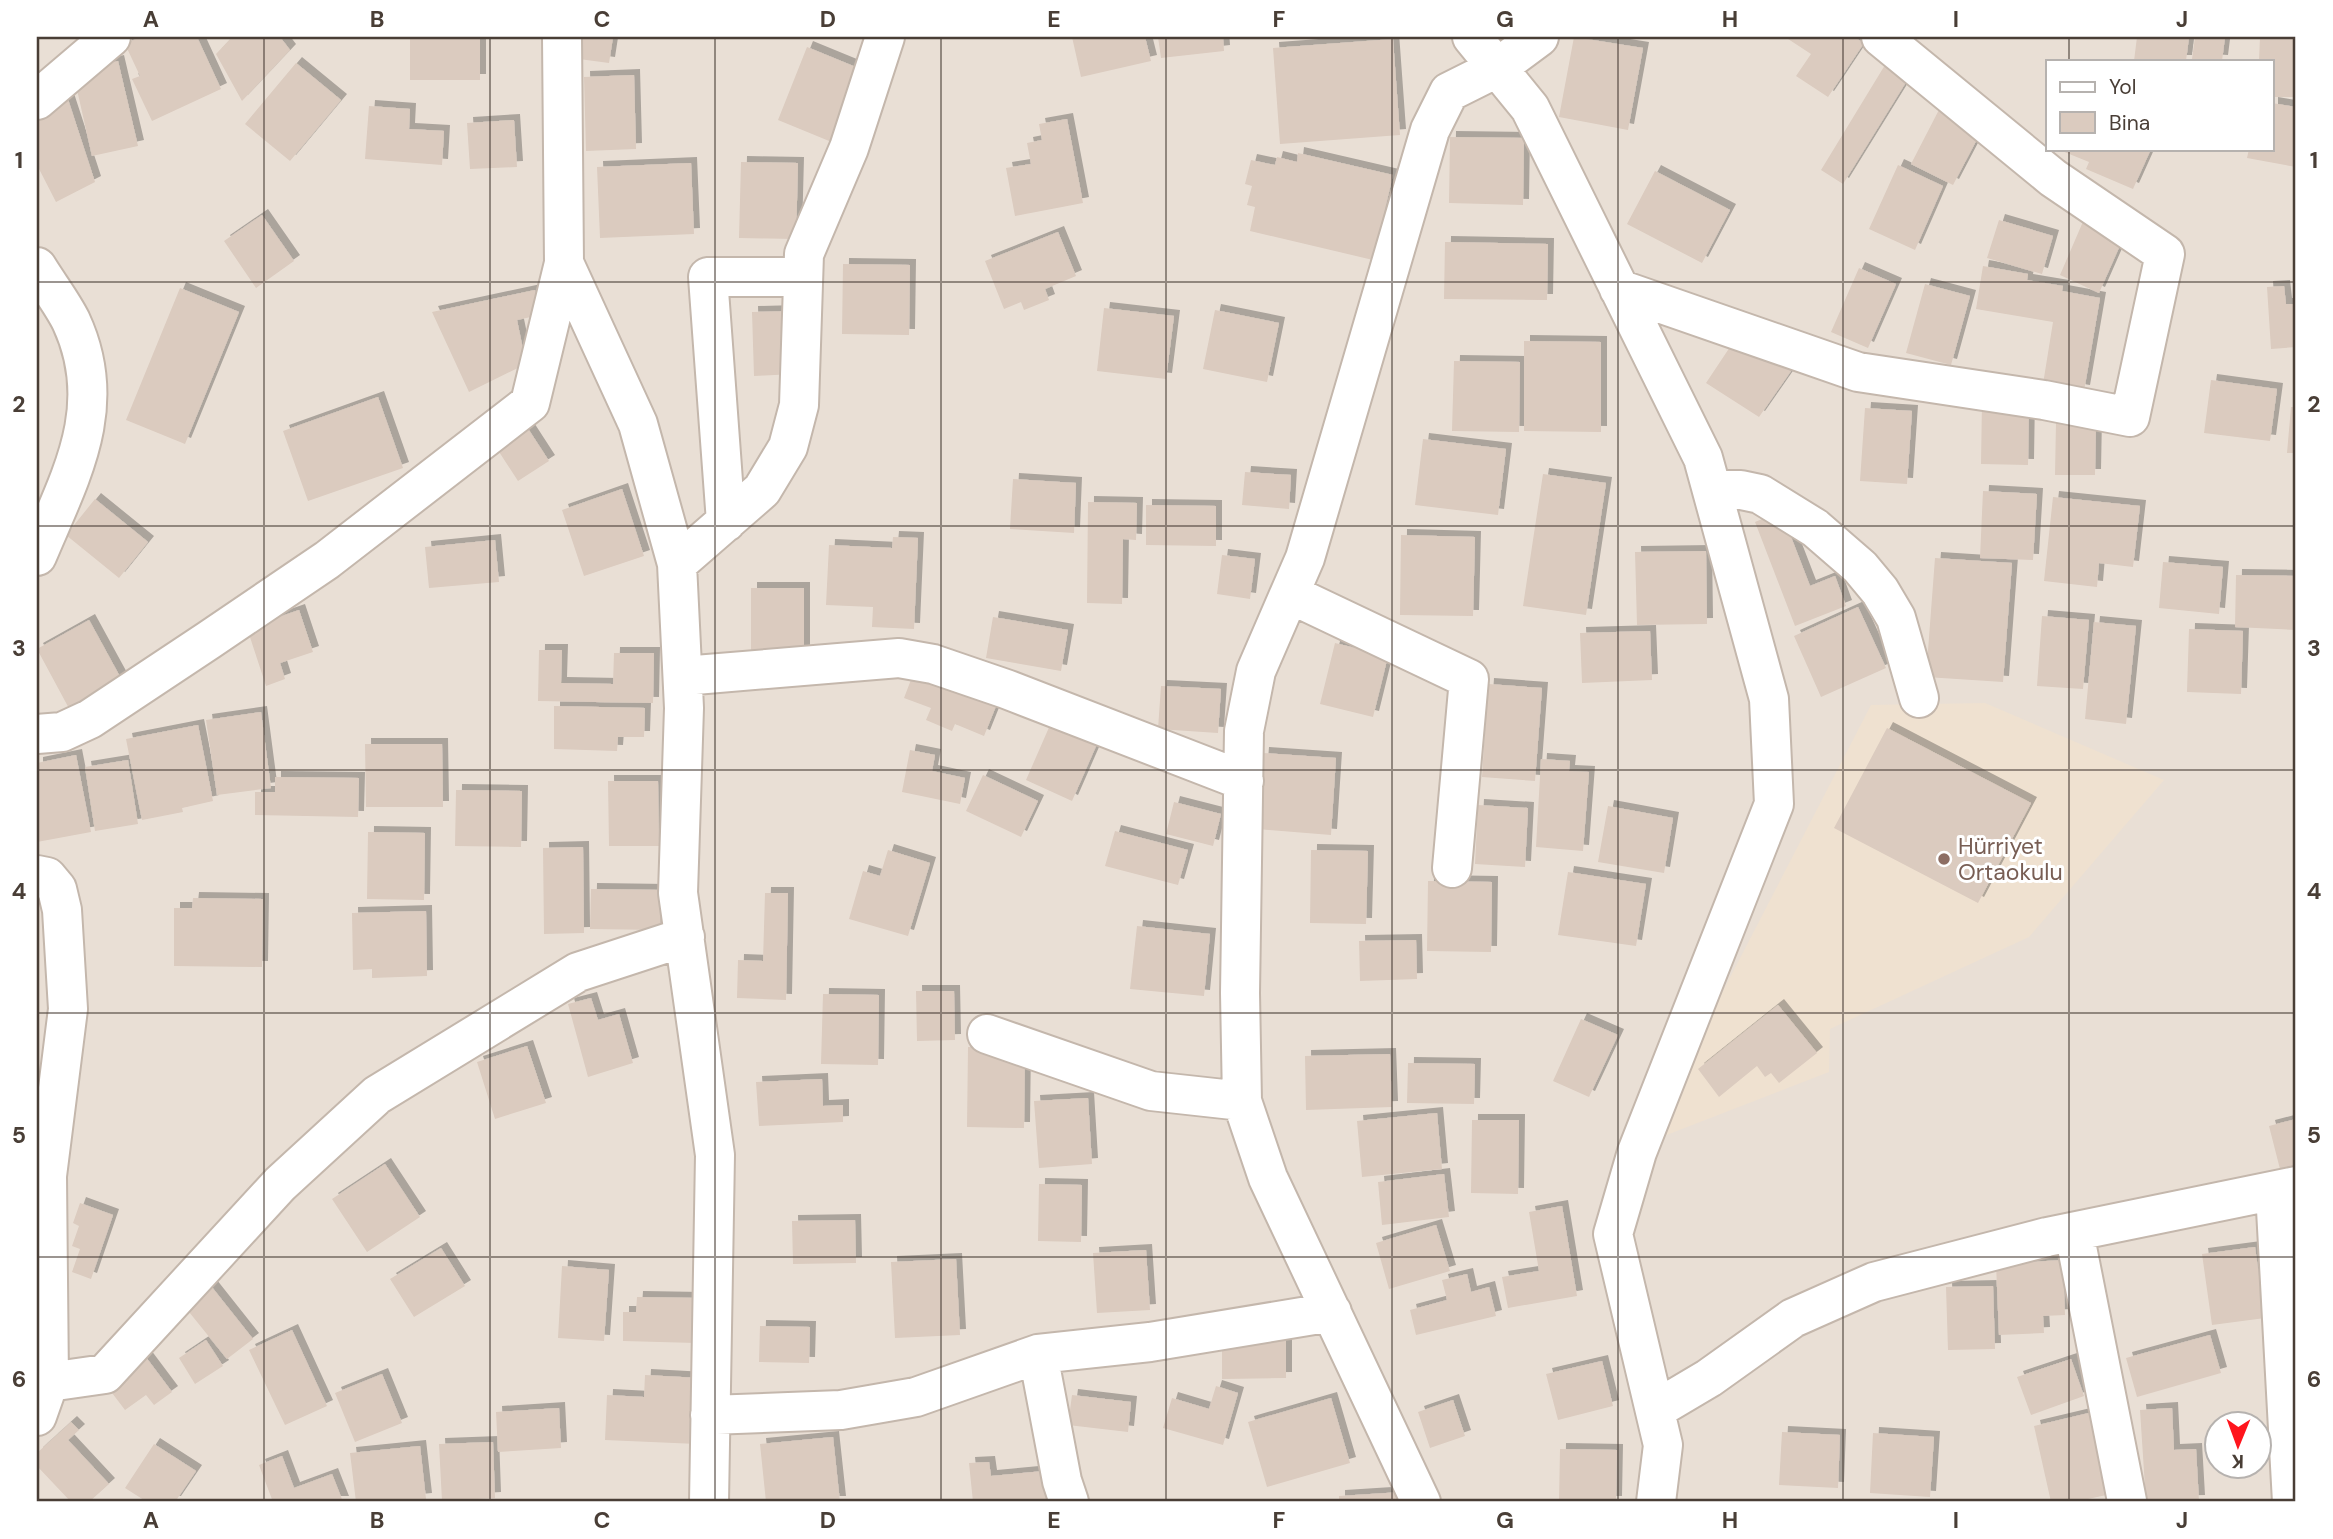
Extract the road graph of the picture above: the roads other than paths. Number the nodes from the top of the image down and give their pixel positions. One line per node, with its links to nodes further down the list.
1 (562, 37): 9 (street)
2 (885, 37): 11 (street)
3 (1472, 37): 7 (street)
4 (1539, 37): 7 (street)
5 (1881, 37): 12 (street)
6 (95, 44): 8 (street)
7 (1497, 68): 12 (street); 17 (street)
8 (37, 100)
9 (564, 263): 16 (street); 20 (street)
10 (37, 267): 15 (street)
11 (803, 277): 14 (street); 14 (street)
12 (1619, 289): 13 (street)
13 (1712, 490): 19 (street); 32 (street)
14 (726, 522): 16 (street)
15 (37, 555)
16 (677, 565): 18 (street)
17 (1290, 594): 21 (street); 22 (street)
18 (683, 676): 21 (street); 24 (street)
19 (1919, 698)
20 (37, 734)
21 (1244, 781): 26 (street)
22 (1452, 867)
23 (37, 875): 31 (street)
24 (685, 937): 31 (street); 33 (street)
25 (986, 1034): 26 (street)
26 (1242, 1101): 29 (street)
27 (2286, 1188): 28 (street); 39 (street)
28 (2074, 1232): 32 (street); 34 (street)
29 (1332, 1312): 30 (street); 37 (street)
30 (1038, 1353): 33 (street); 36 (street)
31 (43, 1399)
32 (1655, 1410): 38 (street)
33 (710, 1415): 35 (street)
34 (2127, 1501)
35 (709, 1502)
36 (1069, 1502)
37 (1421, 1502)
38 (1656, 1502)
39 (2291, 1502)

